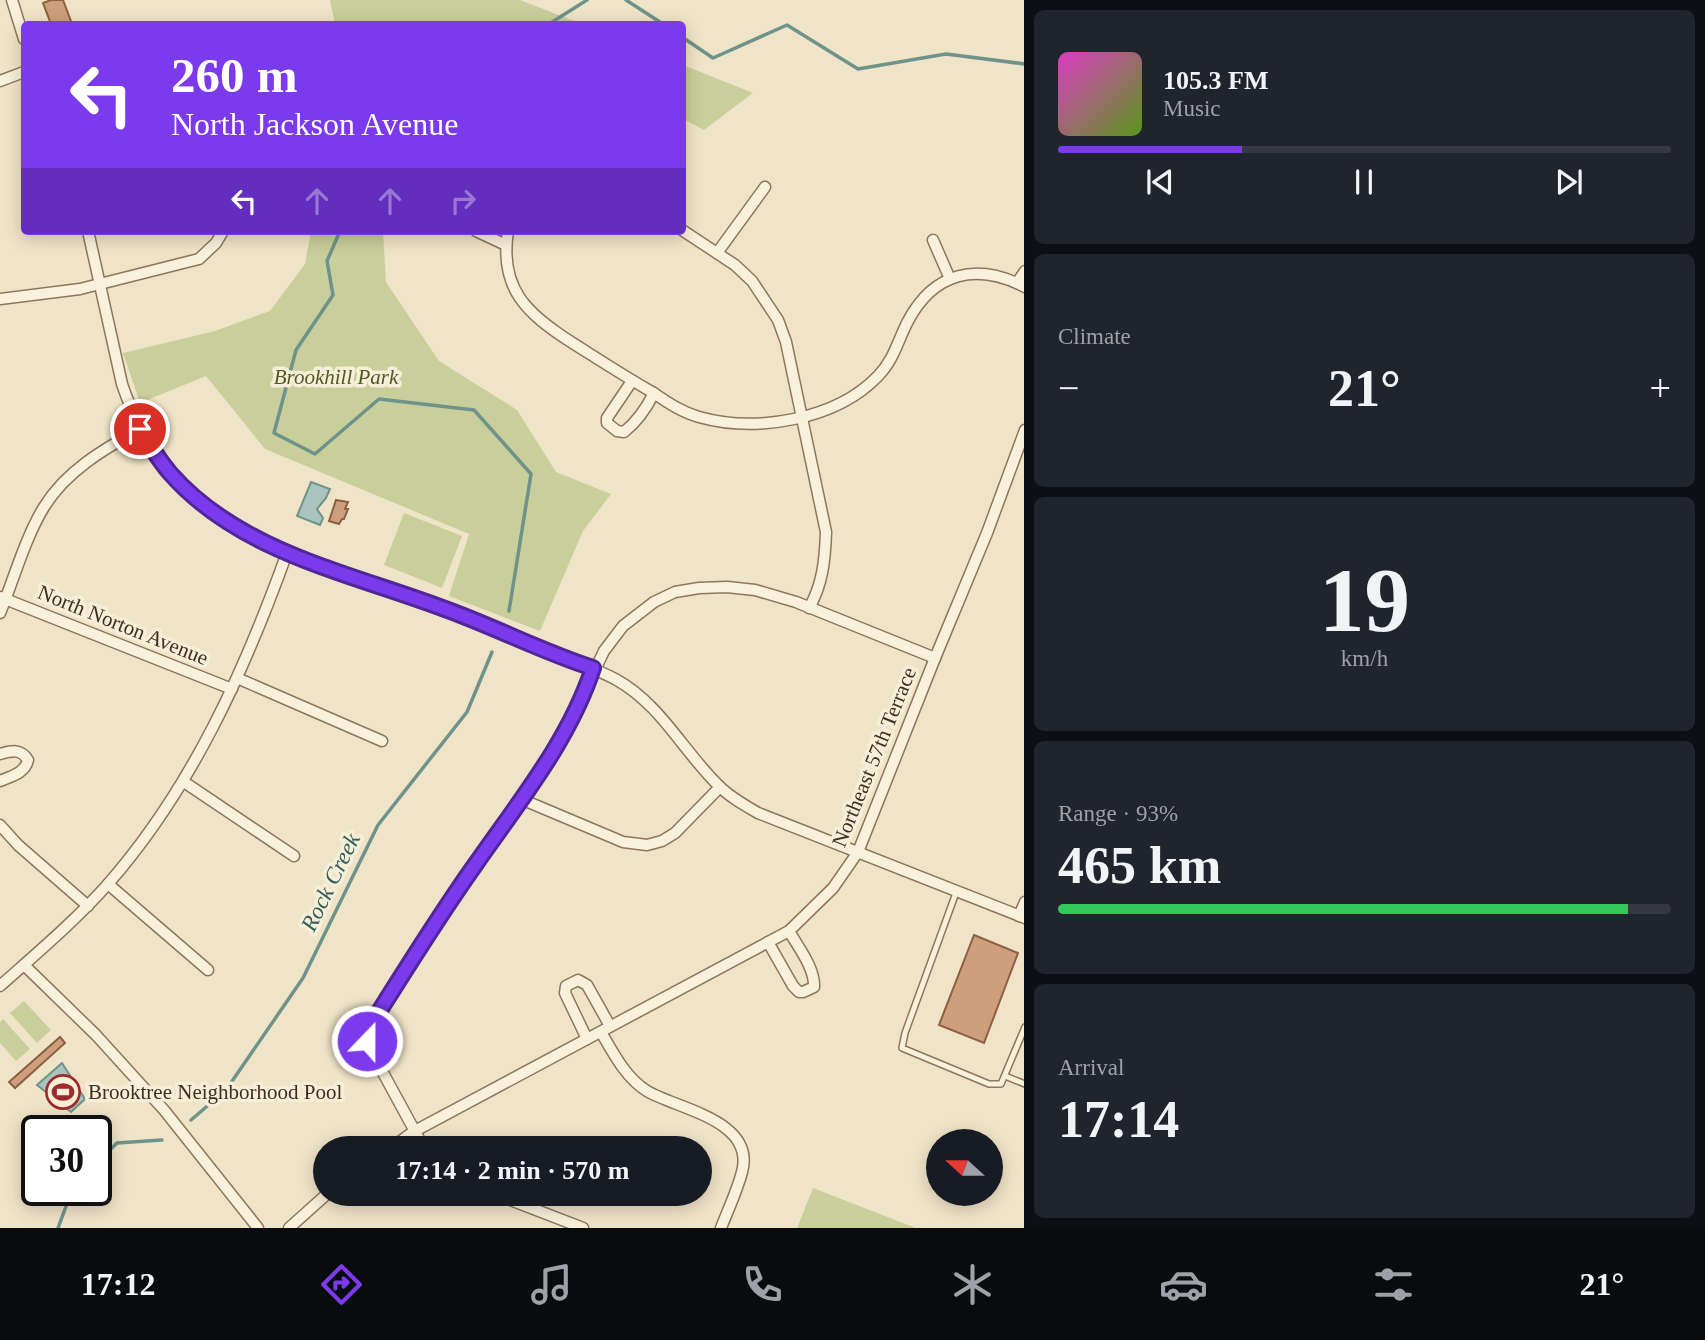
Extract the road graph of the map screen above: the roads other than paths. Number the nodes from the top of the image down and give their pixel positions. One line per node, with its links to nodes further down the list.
1 (12, 0): 2 (street)
2 (21, 29)
3 (21, 73): 4 (street)
4 (0, 81)
5 (765, 187): 13 (street)
6 (686, 233): 13 (street)
7 (89, 235): 16 (street)
8 (221, 235): 16 (street)
9 (485, 235): 12 (street)
10 (507, 235): 12 (street)
11 (933, 240): 15 (street)
12 (506, 245): 19 (street)
13 (717, 253): 21 (street)
14 (1024, 271): 17 (street)
15 (950, 279): 17 (street); 21 (street)
16 (100, 284): 18 (street); 22 (street)
17 (1021, 285)
18 (0, 299)
19 (632, 381): 20 (street); 20 (street)
20 (653, 393): 21 (street)
21 (803, 417): 26 (street)
22 (140, 429): 24 (street); 25 (street)
23 (1024, 430): 28 (street, Northeast 57th Terrace)
24 (287, 553): 29 (street); 30 (street)
25 (3, 598): 27 (street); 30 (street, North Norton Avenue)
26 (809, 608): 28 (street); 29 (street)
27 (0, 612)
28 (935, 658): 38 (street, Northeast 57th Terrace)
29 (593, 668): 35 (street); 36 (street)
30 (234, 683): 31 (street, North Norton Avenue); 34 (street)
31 (382, 741)
32 (0, 754): 33 (street)
33 (0, 782)
34 (184, 782): 39 (street); 40 (street)
35 (720, 787): 36 (street); 38 (street)
36 (521, 799): 55 (street)
37 (0, 825): 43 (street)
38 (858, 852): 41 (street); 45 (street, Northeast 57th Terrace)
39 (294, 856)
40 (108, 884): 43 (street); 48 (street)
41 (957, 890): 44 (street); 53 (lane)
42 (1024, 902): 44 (street)
43 (88, 906): 47 (street)
44 (1022, 917)
45 (789, 931): 46 (street, Northeast 57th Terrace); 46 (street)
46 (768, 942): 51 (street, Northeast 57th Terrace)
47 (24, 965): 49 (street); 60 (street)
48 (208, 970)
49 (0, 986)
50 (1024, 1027): 53 (lane)
51 (606, 1029): 52 (street, Northeast 57th Terrace); 52 (street); 63 (street)
52 (587, 1039): 55 (street, Northeast 57th Terrace)
53 (1005, 1076): 54 (lane)
54 (1024, 1084)
55 (414, 1132): 56 (street, Northeast 57th Terrace); 57 (street)
56 (408, 1136)
57 (416, 1136)
58 (314, 1206): 61 (street)
59 (526, 1206): 62 (street)
60 (258, 1228)
61 (289, 1228)
62 (583, 1228)
63 (721, 1228)

